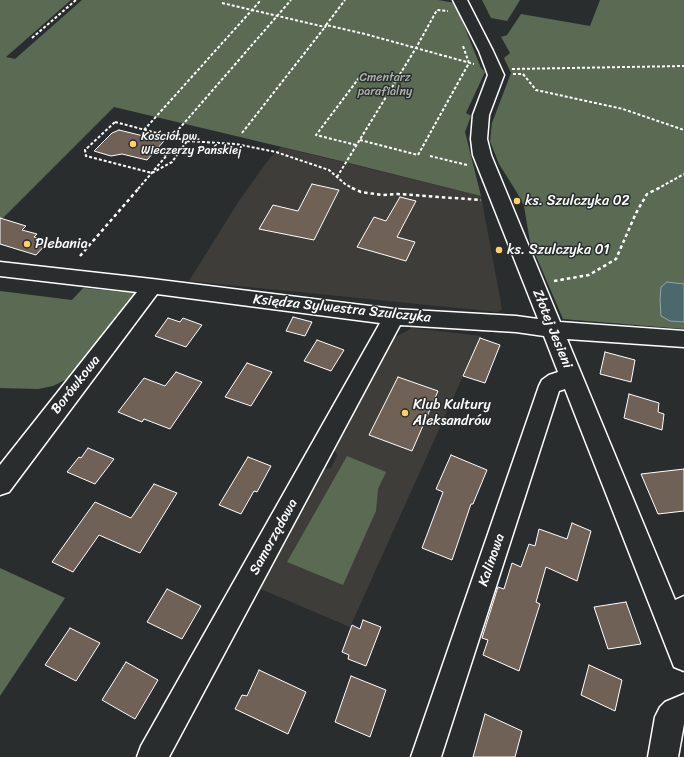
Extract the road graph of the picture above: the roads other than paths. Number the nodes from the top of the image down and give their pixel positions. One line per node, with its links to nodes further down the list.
1 (456, 6): 5 (street, Złotej Jesieni)
2 (0, 270): 3 (street, Księdza Sylwestra Szulczyka)
3 (152, 286): 4 (street, Księdza Sylwestra Szulczyka); 8 (street, Borówkowa)
4 (394, 317): 5 (street, Księdza Sylwestra Szulczyka); 12 (street, Samorządowa)
5 (553, 330): 6 (street, Księdza Sylwestra Szulczyka); 7 (street, Złotej Jesieni)
6 (684, 339)
7 (573, 380): 9 (street, Złotej Jesieni); 13 (street, Kalinowa)
8 (0, 484)
9 (675, 612): 10 (street, Złotej Jesieni)
10 (684, 657)
11 (684, 709): 14 (street)
12 (152, 757)
13 (426, 757)
14 (663, 757)

